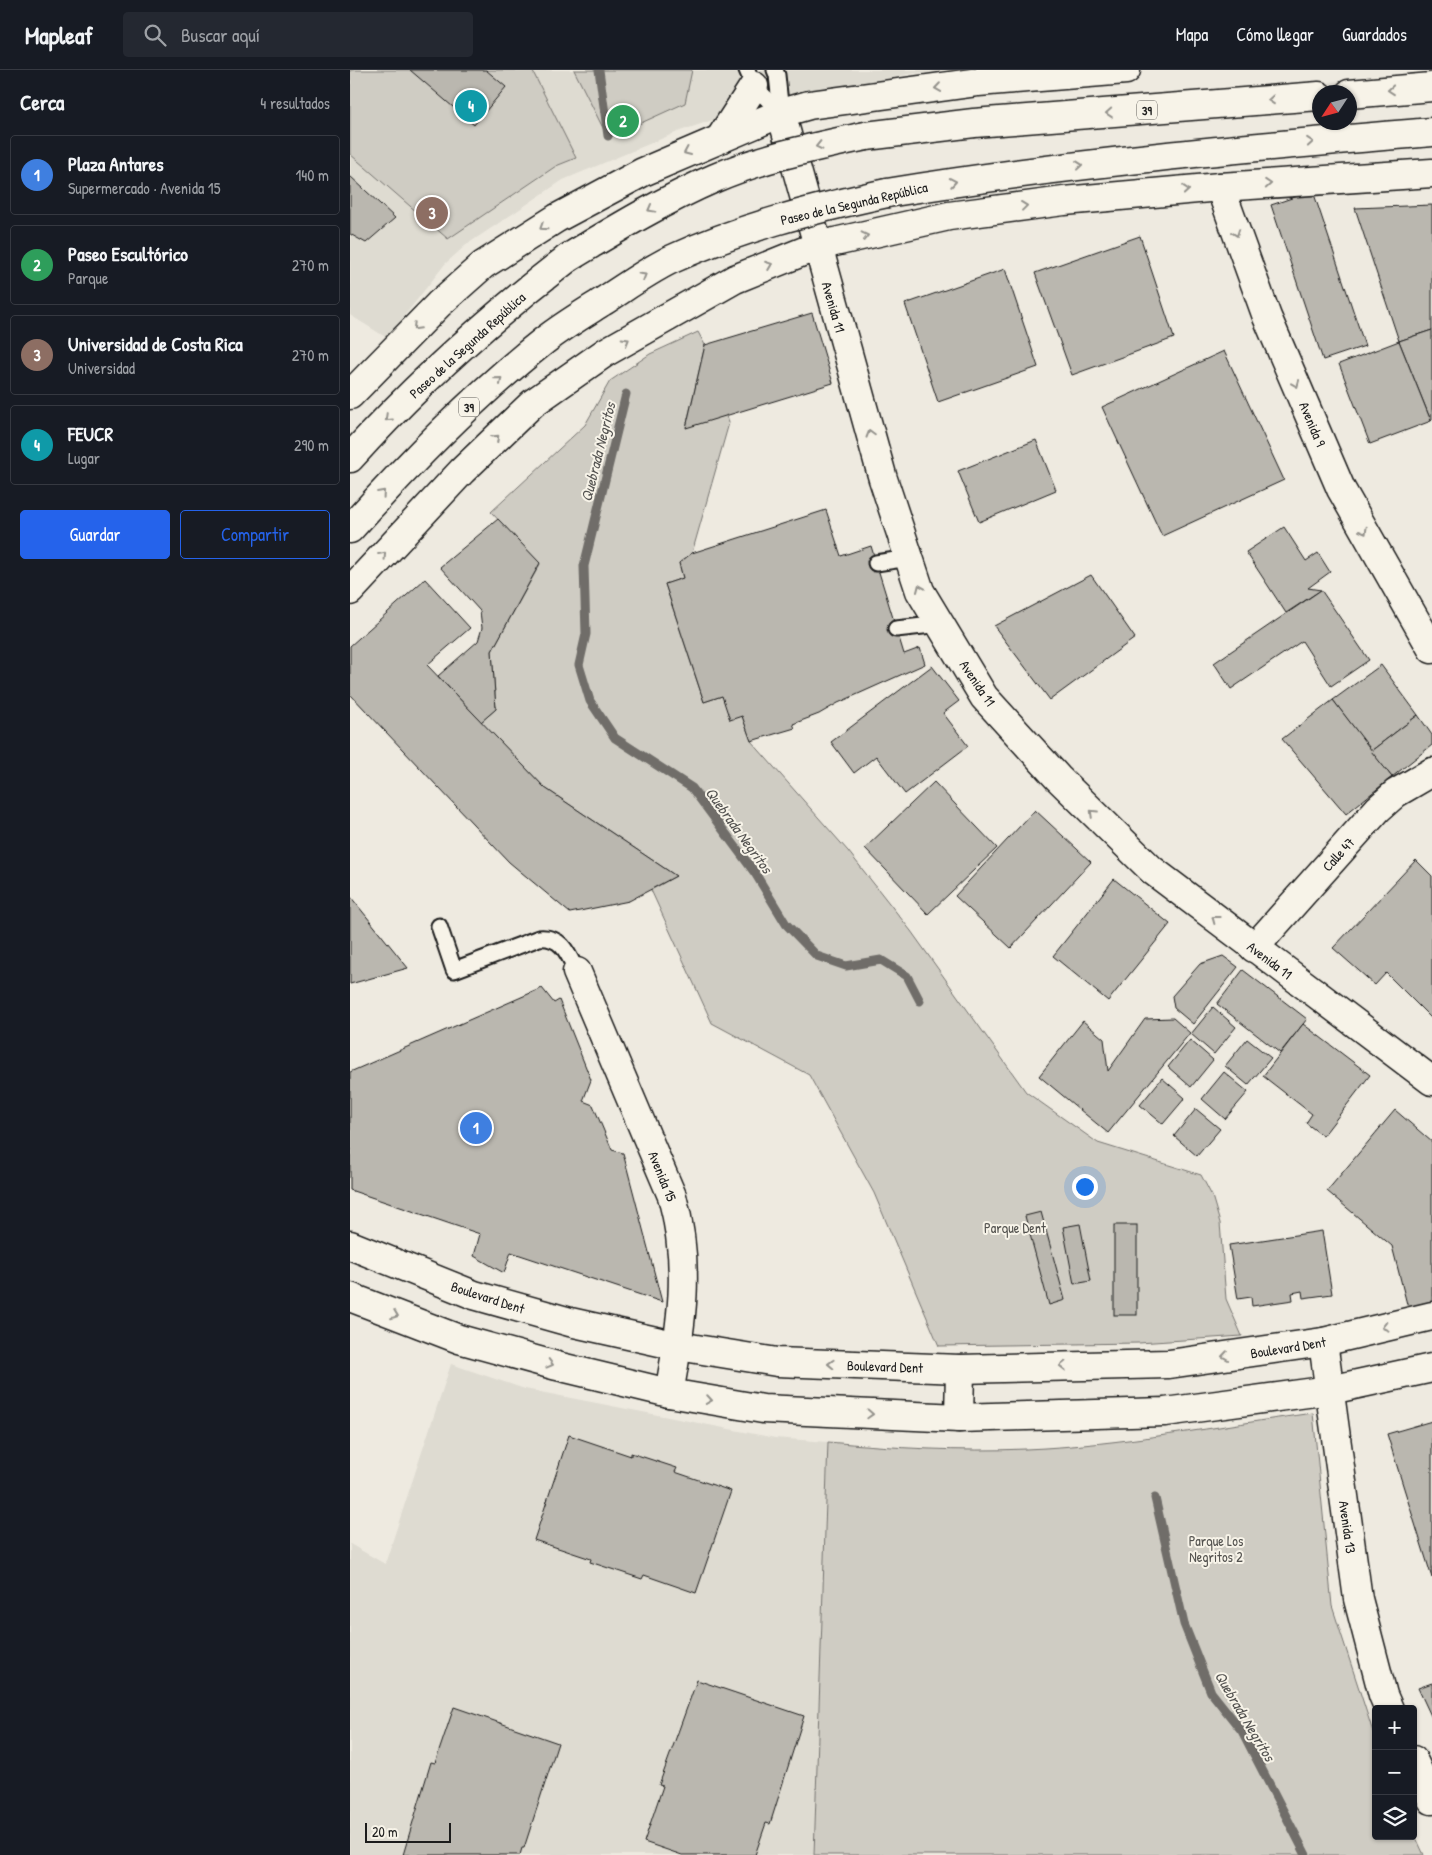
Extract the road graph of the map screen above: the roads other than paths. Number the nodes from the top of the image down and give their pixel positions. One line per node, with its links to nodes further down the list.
1 (1126, 70): 6 (main road, one-way to 6)
2 (758, 75): 6 (lane); 6 (lane); 8 (main road)
3 (1432, 87): 4 (main road, one-way to 4)
4 (1357, 93)
5 (1312, 97): 13 (main road, Paseo de la Segunda República / 39, one-way to 13, bridge)
6 (781, 113): 8 (main road); 11 (main road, Avenida 11)
7 (1432, 132): 14 (main road, Paseo de la Segunda República / 39, one-way to 7, bridge)
8 (722, 137): 12 (main road, one-way to 12)
9 (1432, 173): 10 (main road, one-way to 9)
10 (1220, 187): 11 (main road, one-way to 10); 20 (main road, Avenida 9, one-way to 20)
11 (817, 246): 15 (main road, Avenida 11, one-way to 11); 17 (main road, one-way to 11)
12 (350, 396)
13 (350, 458)
14 (350, 529)
15 (910, 558): 16 (lane); 18 (main road, Avenida 11, one-way to 15)
16 (876, 562)
17 (350, 591)
18 (940, 624): 19 (lane); 23 (main road, Avenida 11, one-way to 18)
19 (896, 629)
20 (1432, 649)
21 (1432, 772): 23 (main road, Calle 47)
22 (439, 926): 24 (lane)
23 (1254, 948): 25 (main road, Avenida 11)
24 (577, 972): 30 (main road, Avenida 15)
25 (1432, 1081)
26 (350, 1246): 30 (main road, Boulevard Dent)
27 (350, 1298): 34 (main road, one-way to 34)
28 (1432, 1316): 29 (main road, Boulevard Dent, one-way to 29)
29 (1322, 1342): 32 (main road, Boulevard Dent, one-way to 32); 33 (main road, Avenida 13)
30 (678, 1346): 32 (main road, Boulevard Dent, one-way to 30); 34 (main road, Avenida 15)
31 (1432, 1368): 33 (main road)
32 (960, 1369): 35 (main road)
33 (1330, 1390): 35 (main road); 36 (main road, Avenida 13)
34 (669, 1393): 35 (main road, one-way to 35)
35 (959, 1418)
36 (1388, 1705)
37 (1417, 1768): 38 (main road)
38 (1432, 1800)

